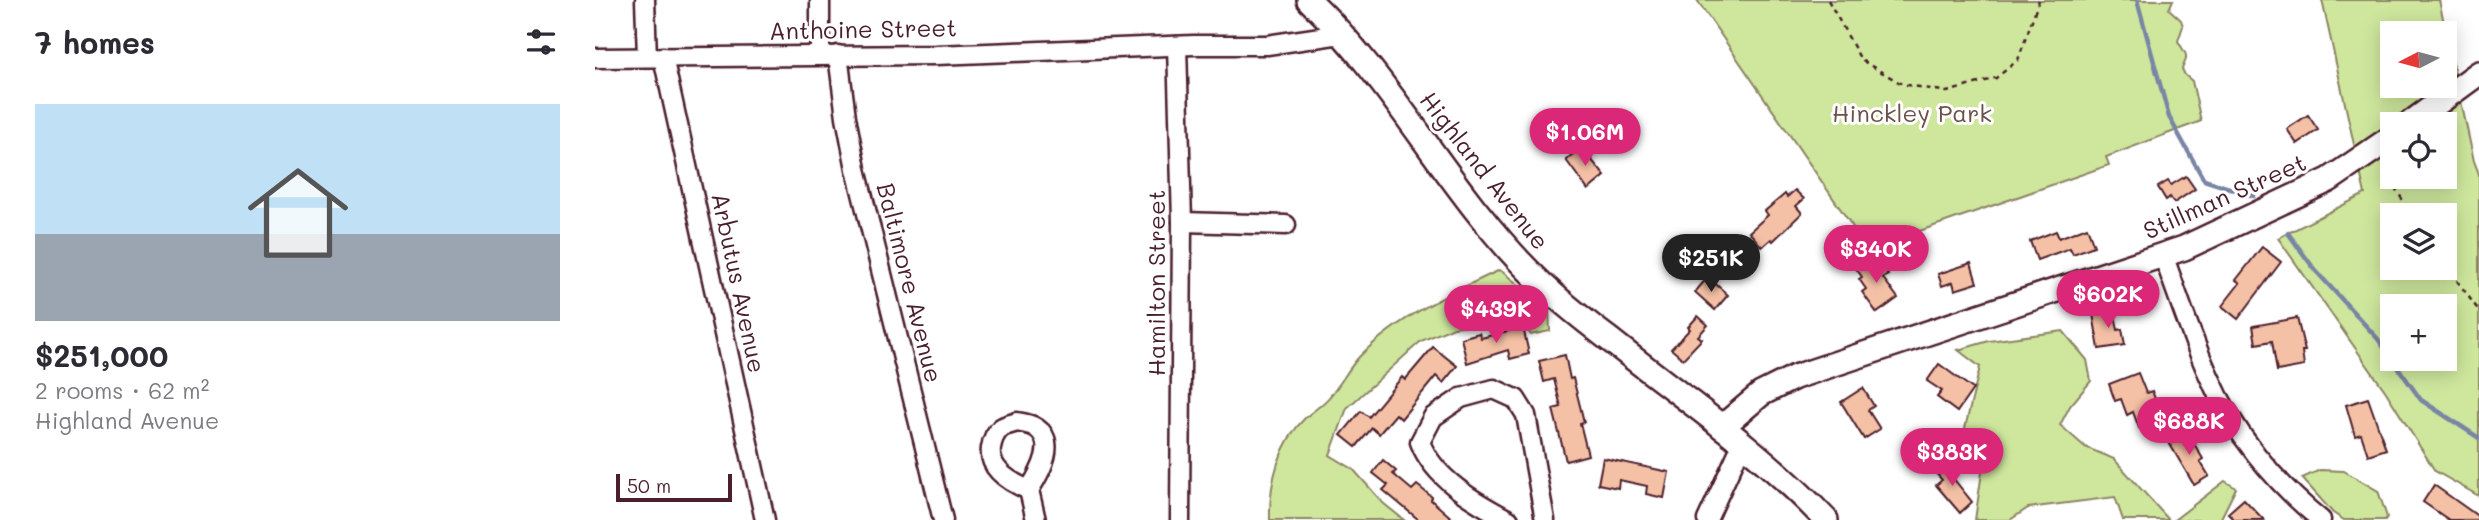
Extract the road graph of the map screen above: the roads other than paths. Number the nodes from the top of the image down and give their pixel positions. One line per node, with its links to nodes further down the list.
1 (645, 0): 7 (street, Arbutus Avenue)
2 (820, 0): 6 (street, Baltimore Avenue)
3 (1309, 0): 4 (street, Highland Avenue)
4 (1341, 34): 5 (street, Anthoine Street); 15 (street, Highland Avenue)
5 (1177, 46): 6 (street, Anthoine Street); 12 (street, Hamilton Street)
6 (829, 55): 7 (street, Anthoine Street); 19 (street, Baltimore Avenue)
7 (655, 57): 8 (street, Anthoine Street); 18 (street, Arbutus Avenue)
8 (595, 58)
9 (2479, 73): 10 (street)
10 (2425, 112)
11 (2380, 145): 14 (street, Stillman Street)
12 (1182, 222): 13 (street); 21 (street, Hamilton Street)
13 (1286, 225)
14 (2163, 255): 15 (street, Stillman Street); 26 (street)
15 (1722, 427): 16 (street, Highland Avenue)
16 (1742, 444): 24 (street); 25 (street, Highland Avenue)
17 (1029, 490): 20 (street)
18 (765, 520)
19 (943, 520)
20 (1036, 520)
21 (1180, 520)
22 (1509, 520): 23 (street)
23 (1545, 520)
24 (1707, 520)
25 (1826, 520)
26 (2321, 520)

